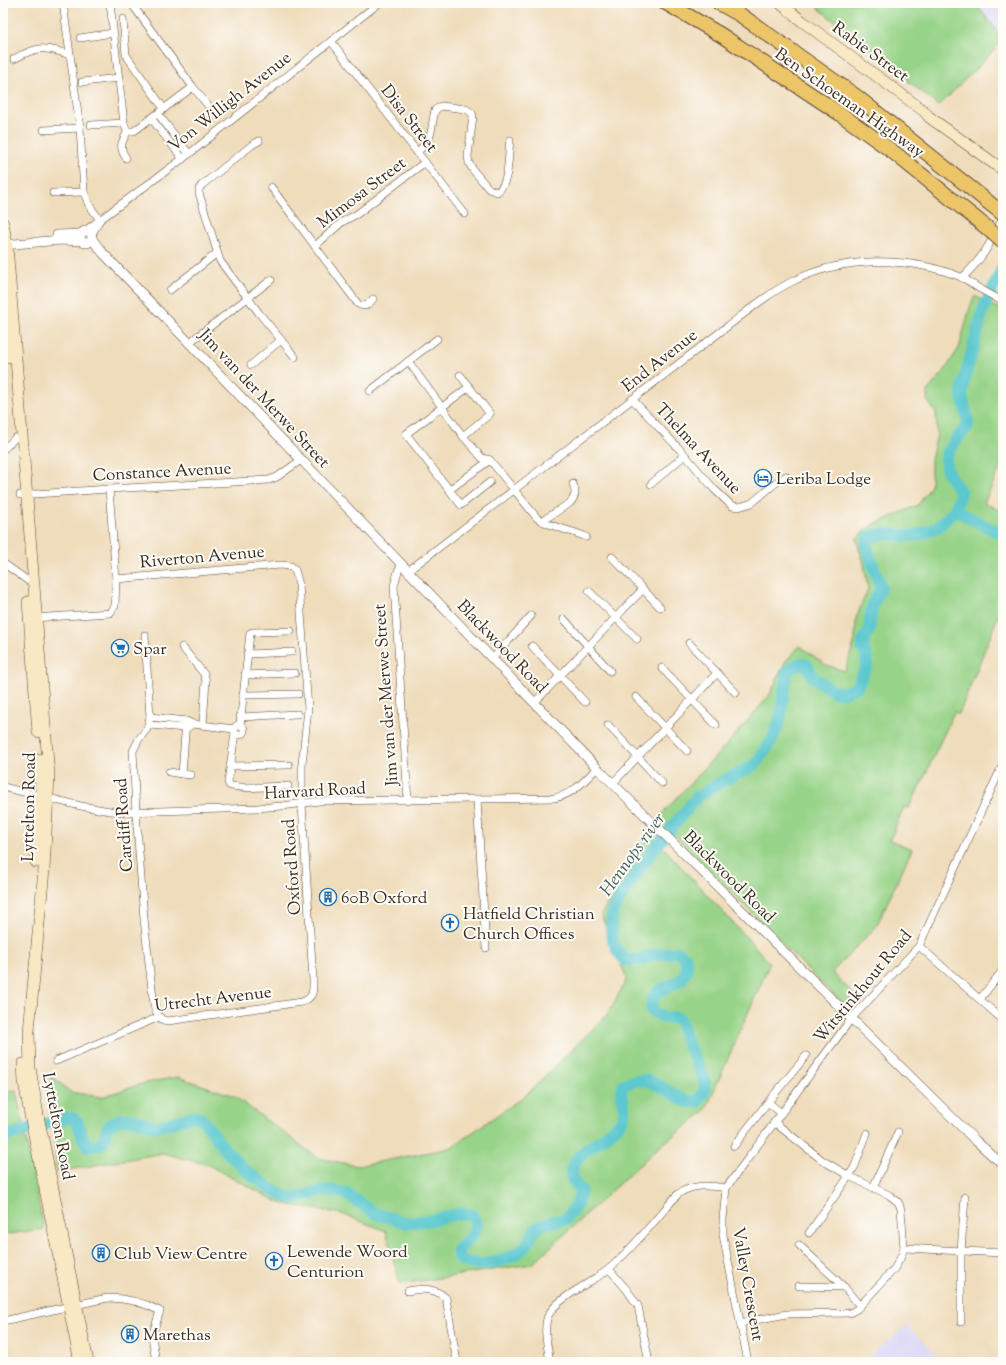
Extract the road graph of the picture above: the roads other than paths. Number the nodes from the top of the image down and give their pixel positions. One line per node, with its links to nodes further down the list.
1 (63, 3): 12 (street)
2 (110, 3): 9 (street)
3 (131, 3): 16 (street)
4 (379, 3): 11 (street, Von Willigh Avenue)
5 (666, 3): 45 (highway, Ben Schoeman Highway, bridge)
6 (719, 3): 39 (highway, Ben Schoeman Highway)
7 (780, 3): 33 (main road, Rabie Street)
8 (123, 19): 17 (street)
9 (114, 33): 10 (street); 14 (street)
10 (80, 38)
11 (331, 41): 28 (street, Disa Street); 29 (street, Von Willigh Avenue)
12 (70, 55): 13 (street); 23 (street)
13 (14, 58)
14 (118, 78): 15 (street); 21 (street)
15 (82, 82)
16 (194, 87): 17 (street); 18 (street)
17 (164, 109): 19 (street)
18 (214, 113)
19 (158, 114): 20 (street); 29 (street)
20 (151, 118): 25 (street); 31 (street)
21 (124, 124): 22 (street); 25 (street)
22 (91, 126)
23 (80, 128): 24 (street); 37 (street)
24 (44, 130)
25 (128, 131): 30 (street)
26 (510, 140): 28 (street)
27 (259, 141): 47 (street)
28 (417, 152): 32 (street, Disa Street)
29 (189, 154): 31 (street, Von Willigh Avenue)
30 (126, 158)
31 (183, 159): 41 (street, Von Willigh Avenue)
32 (425, 162): 40 (street, Disa Street); 46 (street, Mimosa Street)
33 (998, 162): 34 (main road, Rabie Street); 35 (main road)
34 (1003, 170)
35 (1003, 175)
36 (271, 188): 46 (street)
37 (84, 192): 38 (street); 41 (street)
38 (53, 193)
39 (1001, 213): 48 (street)
40 (465, 214)
41 (99, 221): 43 (street, Von Willigh Avenue)
42 (3, 224): 44 (main road, Lyttelton Road)
43 (87, 237): 44 (street); 57 (street, Jim van der Merwe Street)
44 (5, 242): 79 (main road, Lyttelton Road)
45 (1003, 242)
46 (315, 246): 52 (street)
47 (217, 253): 50 (street); 51 (street)
48 (962, 278): 53 (street); 64 (street, End Avenue)
49 (271, 280): 51 (street)
50 (170, 290)
51 (248, 298): 56 (street); 57 (street)
52 (373, 299)
53 (1000, 300)
54 (3, 306): 67 (main road, Lyttelton Road)
55 (436, 339): 59 (street)
56 (281, 340): 58 (street); 60 (street)
57 (190, 342): 70 (street, Jim van der Merwe Street)
58 (295, 356)
59 (408, 361): 63 (street); 65 (street)
60 (251, 365)
61 (460, 375): 62 (street)
62 (469, 387): 65 (street); 66 (street)
63 (370, 391)
64 (632, 399): 69 (street, Thelma Avenue); 78 (street, End Avenue)
65 (442, 407): 66 (street); 77 (street)
66 (463, 436): 71 (street)
67 (15, 438): 68 (street); 79 (main road, Lyttelton Road)
68 (3, 450)
69 (685, 455): 72 (street, Thelma Avenue); 75 (street)
70 (301, 460): 76 (street, Constance Avenue); 85 (street, Jim van der Merwe Street)
71 (490, 460): 77 (street); 78 (street)
72 (786, 476)
73 (490, 482): 77 (street)
74 (573, 484): 80 (street)
75 (651, 484)
76 (109, 489): 79 (street, Constance Avenue); 86 (street)
77 (449, 490)
78 (515, 491): 80 (street); 85 (street, End Avenue)
79 (23, 495): 87 (main road, Lyttelton Road)
80 (542, 521): 81 (street)
81 (586, 537)
82 (612, 557): 88 (street)
83 (3, 563): 87 (street)
84 (291, 566): 86 (street, Riverton Avenue); 142 (street, Oxford Road)
85 (405, 568): 104 (street, Blackwood Road); 141 (street, Jim van der Merwe Street)
86 (116, 579): 92 (street)
87 (30, 582): 92 (main road, Lyttelton Road)
88 (643, 589): 90 (street); 93 (street)
89 (589, 591): 93 (street)
90 (660, 607)
91 (531, 616): 104 (street)
92 (33, 618): 139 (main road, Lyttelton Road)
93 (615, 618): 97 (street); 101 (street)
94 (564, 619): 101 (street)
95 (291, 632): 103 (street)
96 (145, 635): 119 (street)
97 (637, 639)
98 (689, 643): 108 (street)
99 (532, 646): 110 (street)
100 (182, 647): 121 (street)
101 (588, 647): 106 (street); 110 (street)
102 (292, 652): 103 (street)
103 (247, 654): 109 (street)
104 (492, 659): 116 (street, Blackwood Road)
105 (662, 668): 115 (street)
106 (610, 671)
107 (295, 673): 109 (street)
108 (717, 673): 111 (street); 115 (street)
109 (245, 675): 113 (street)
110 (560, 675): 116 (street); 117 (street)
111 (736, 693)
112 (298, 694): 113 (street)
113 (243, 696): 124 (street)
114 (636, 697): 125 (street)
115 (692, 700): 123 (street); 125 (street)
116 (535, 702): 131 (street, Blackwood Road)
117 (586, 702)
118 (298, 714): 124 (street)
119 (150, 721): 120 (street); 143 (street, Cardiff Road)
120 (186, 724): 121 (street); 133 (street)
121 (202, 724): 124 (street)
122 (608, 725): 127 (street)
123 (716, 725)
124 (237, 726): 130 (street)
125 (666, 728): 126 (street); 127 (street)
126 (687, 751)
127 (638, 757): 135 (street); 136 (street)
128 (1003, 764): 144 (street, Witstinkhout Road)
129 (289, 765): 130 (street)
130 (230, 766): 137 (street)
131 (597, 768): 135 (street, Blackwood Road); 140 (street, Harvard Road)
132 (169, 772): 133 (street)
133 (182, 774): 134 (street)
134 (191, 775)
135 (614, 783): 150 (street, Blackwood Road)
136 (662, 783)
137 (288, 786)
138 (3, 787): 139 (street, Harvard Road)
139 (45, 797): 143 (street, Harvard Road); 174 (main road, Lyttelton Road)
140 (477, 800): 141 (street, Harvard Road); 145 (street)
141 (408, 801): 142 (street, Harvard Road)
142 (302, 804): 143 (street, Harvard Road); 147 (street, Oxford Road)
143 (136, 812): 149 (street, Cardiff Road)
144 (919, 946): 148 (street); 150 (street, Witstinkhout Road)
145 (486, 948)
146 (1003, 970): 148 (street)
147 (309, 999): 149 (street, Utrecht Avenue)
148 (980, 999): 151 (street)
149 (159, 1017): 153 (street, Utrecht Avenue)
150 (851, 1019): 155 (street, Witstinkhout Road); 160 (street, Blackwood Road)
151 (1003, 1020)
152 (806, 1056): 154 (street)
153 (56, 1061)
154 (768, 1102): 155 (street); 159 (street)
155 (781, 1113): 156 (street, Witstinkhout Road)
156 (774, 1122): 161 (street); 162 (street, Witstinkhout Road)
157 (898, 1132): 163 (street)
158 (867, 1133): 161 (street)
159 (734, 1146)
160 (1003, 1163)
161 (849, 1176): 163 (street); 165 (street)
162 (726, 1188): 170 (street); 178 (street, Valley Crescent)
163 (873, 1188): 167 (street)
164 (965, 1197): 168 (street)
165 (809, 1233)
166 (799, 1245): 172 (street)
167 (904, 1248): 168 (street); 175 (street)
168 (961, 1251): 169 (street); 177 (street)
169 (1003, 1253)
170 (609, 1269): 183 (street); 184 (street)
171 (799, 1286): 172 (street)
172 (844, 1287): 175 (street)
173 (408, 1291): 182 (street)
174 (73, 1305): 176 (street); 179 (main road, Lyttelton Road); 180 (main road, Lyttelton Road); 181 (street)
175 (860, 1306): 178 (street)
176 (3, 1321)
177 (961, 1322)
178 (740, 1323): 185 (street, Valley Crescent)
179 (80, 1362)
180 (88, 1362)
181 (156, 1362)
182 (457, 1362)
183 (550, 1362)
184 (649, 1362)
185 (748, 1362)

